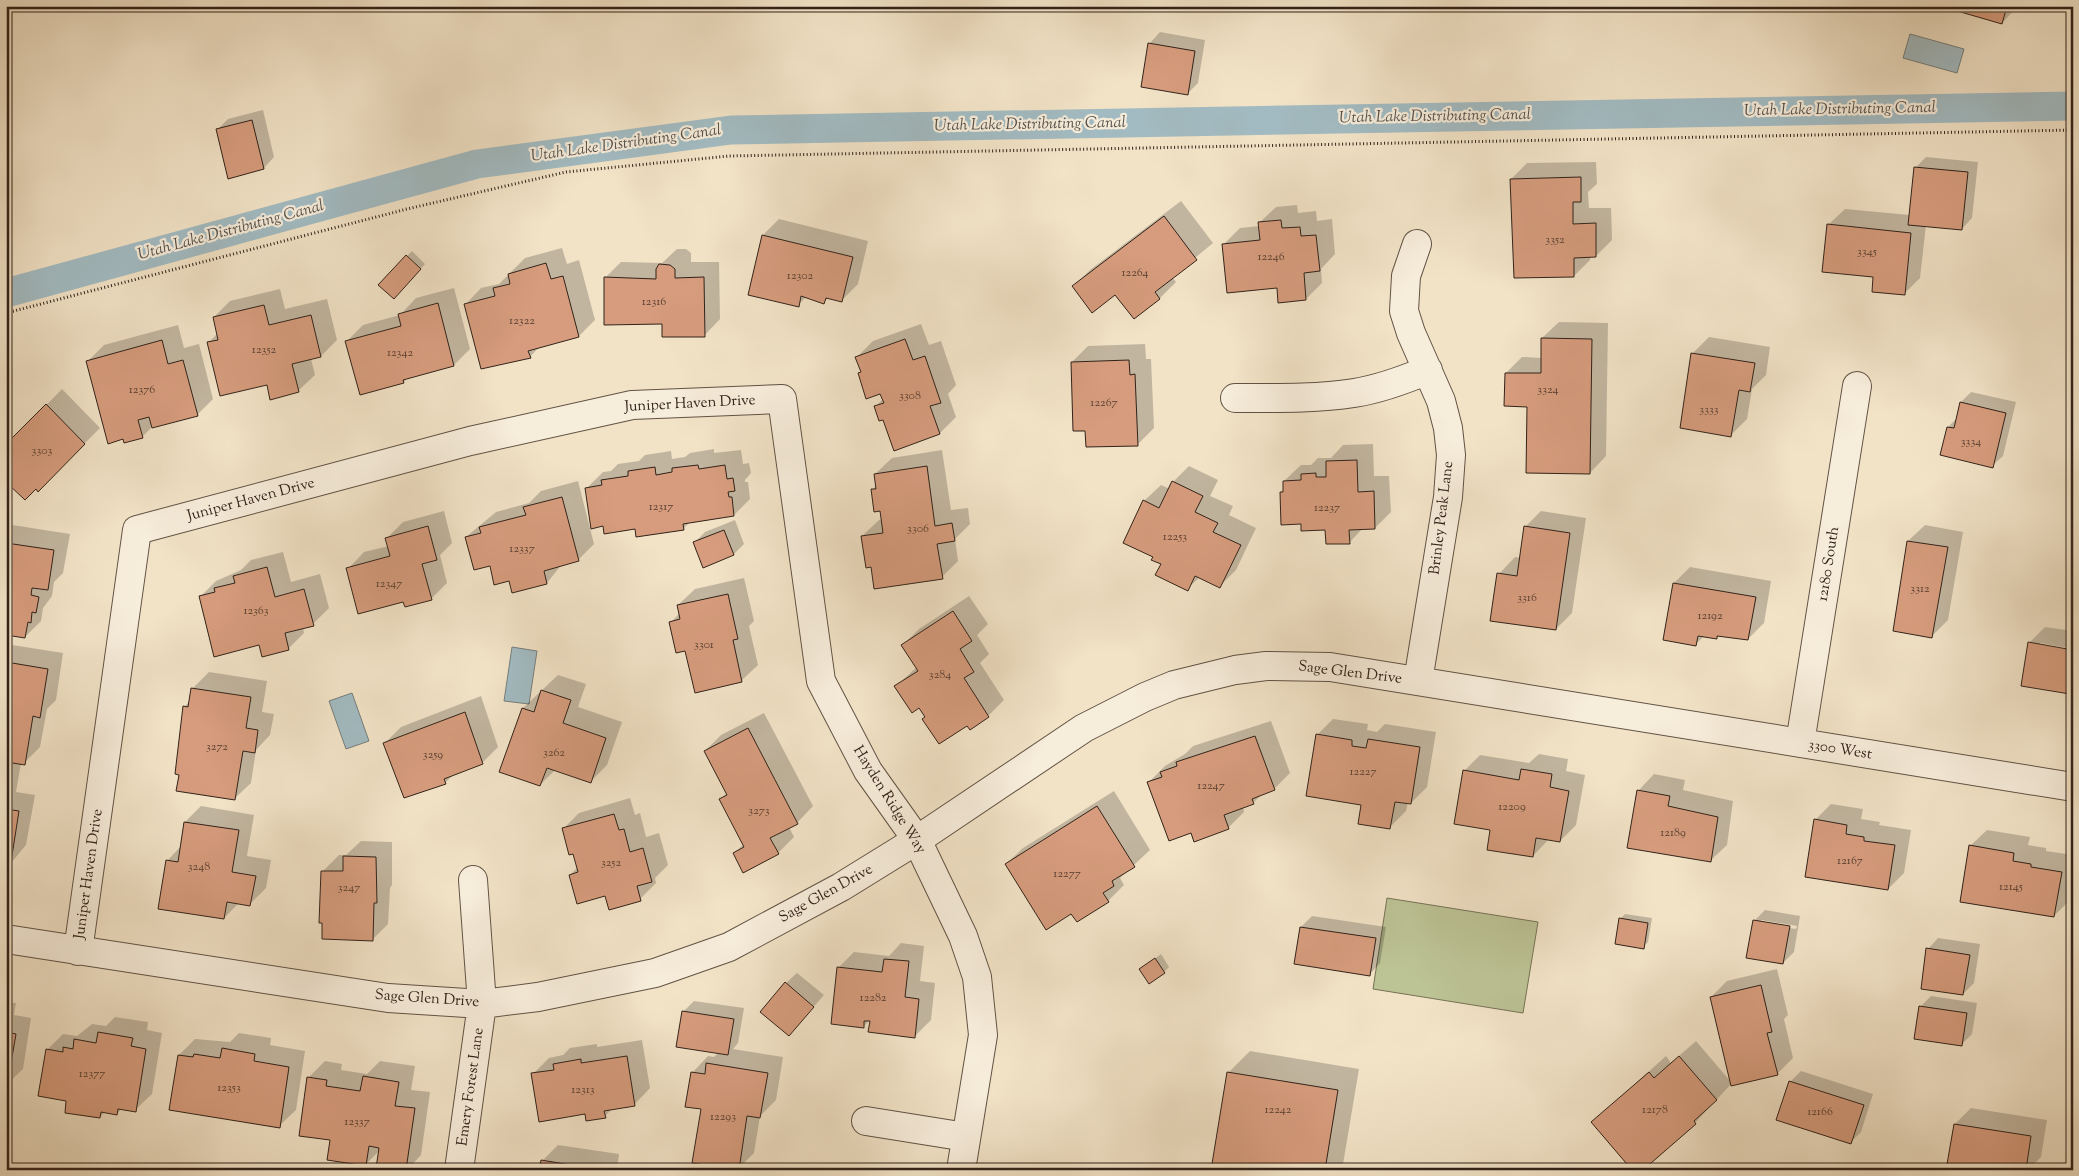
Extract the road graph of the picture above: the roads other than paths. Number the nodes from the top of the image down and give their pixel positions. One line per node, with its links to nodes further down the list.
1 (1417, 244): 2 (street, Brinley Peak Lane)
2 (1428, 370): 4 (street); 6 (street, Brinley Peak Lane)
3 (1857, 386): 8 (street, 12180 South)
4 (1235, 398)
5 (782, 399): 10 (street, Hayden Ridge Way); 13 (street, Juniper Haven Drive)
6 (1418, 681): 7 (street, Sage Glen Drive); 10 (street, Sage Glen Drive)
7 (1607, 712): 8 (street, 3300 West)
8 (1800, 743): 9 (street, 3300 West)
9 (2073, 787)
10 (918, 840): 14 (street, Sage Glen Drive); 16 (street, Hayden Ridge Way)
11 (473, 880): 14 (street, Emery Forest Lane)
12 (6, 939): 13 (street, Sage Glen Drive)
13 (78, 950): 14 (street, Sage Glen Drive)
14 (482, 1004): 17 (street, Emery Forest Lane)
15 (866, 1121): 16 (street)
16 (966, 1137): 18 (street, Hayden Ridge Way)
17 (459, 1170)
18 (962, 1170)

